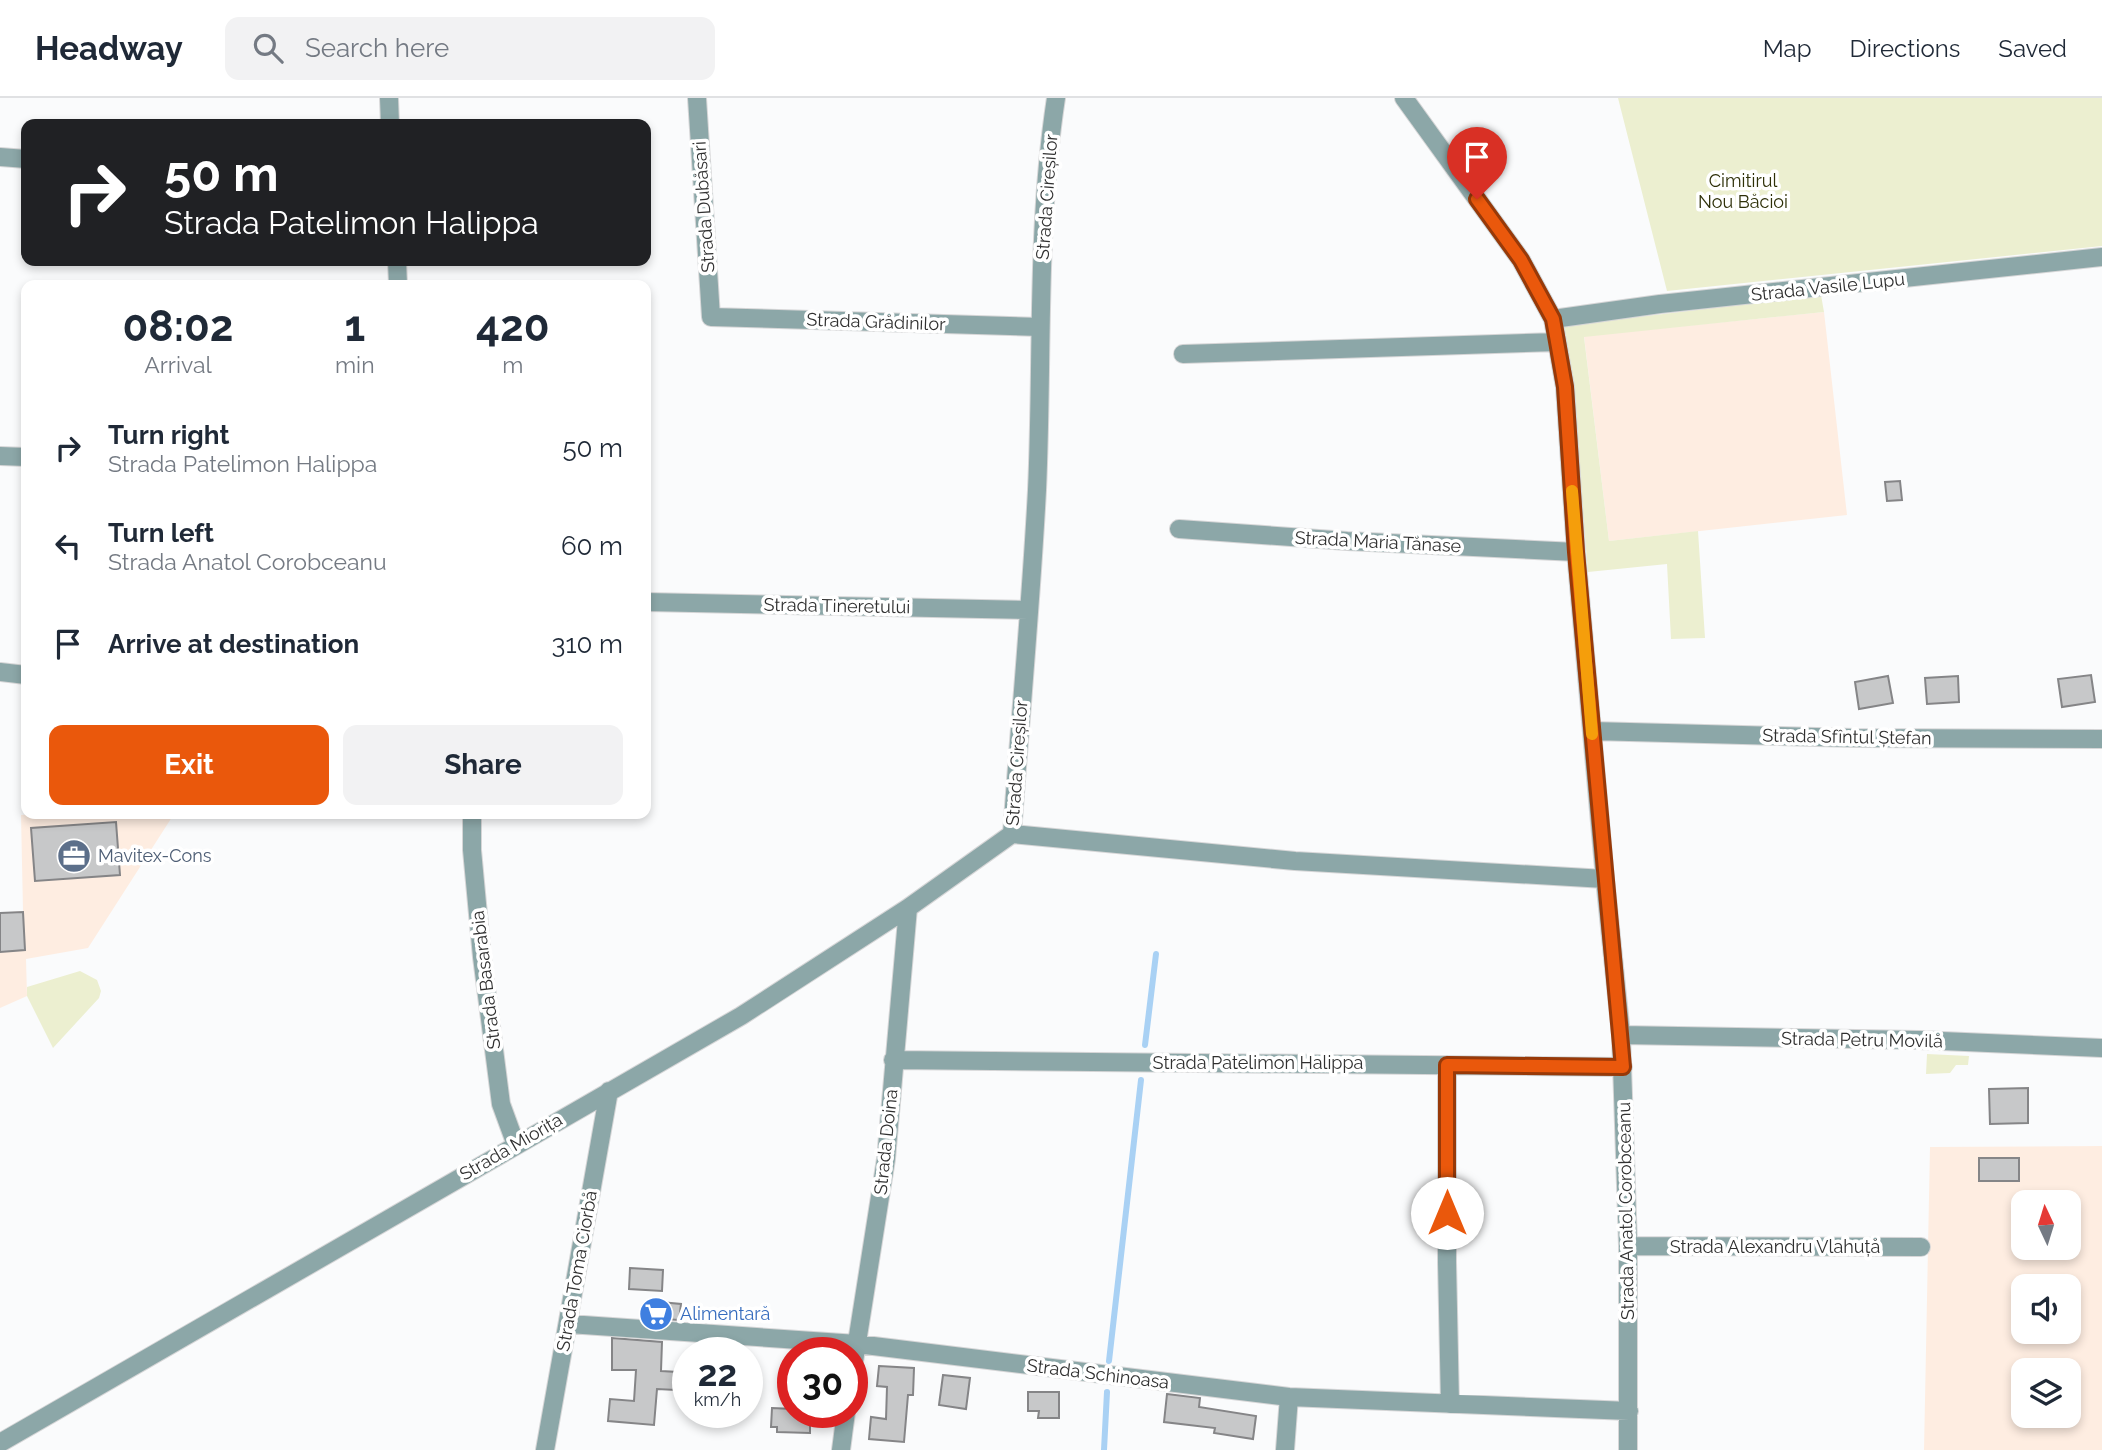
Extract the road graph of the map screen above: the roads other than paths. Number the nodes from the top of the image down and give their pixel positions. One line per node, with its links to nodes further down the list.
1 (388, 98): 5 (street)
2 (696, 98): 9 (street, Strada Dubăsari)
3 (1056, 98): 11 (street, Strada Cireșilor)
4 (1404, 98): 10 (street, Strada Anatol Corobceanu)
5 (390, 119)
6 (0, 157): 7 (street)
7 (21, 159)
8 (2102, 257): 10 (street, Strada Vasile Lupu)
9 (711, 317): 11 (street, Strada Grădinilor)
10 (1553, 319): 12 (street, Strada Anatol Corobceanu)
11 (1040, 327): 19 (street, Strada Cireșilor)
12 (1558, 342): 13 (street); 17 (street, Strada Anatol Corobceanu)
13 (1183, 354)
14 (0, 456): 15 (street)
15 (21, 457)
16 (1179, 529): 17 (street, Strada Maria Tănase)
17 (1576, 552): 22 (street, Strada Anatol Corobceanu)
18 (651, 602): 19 (street, Strada Tineretului)
19 (1028, 610): 25 (street, Strada Cireșilor)
20 (0, 672): 21 (street)
21 (21, 674)
22 (1592, 731): 23 (street, Strada Sfîntul Ștefan); 26 (street, Strada Anatol Corobceanu)
23 (2102, 739)
24 (472, 819): 34 (street, Strada Basarabia)
25 (1012, 834): 26 (street, Strada Cireșilor); 27 (street, Strada Miorița)
26 (1605, 879): 28 (street, Strada Anatol Corobceanu)
27 (908, 908): 30 (street, Strada Doina); 33 (street, Strada Miorița)
28 (1621, 1035): 29 (street, Strada Petru Movilă); 32 (street, Strada Anatol Corobceanu)
29 (2102, 1048)
30 (894, 1060): 31 (street, Strada Patelimon Halippa); 38 (street, Strada Doina)
31 (1447, 1065): 32 (street, Strada Patelimon Halippa); 42 (street)
32 (1623, 1067): 35 (street, Strada Anatol Corobceanu)
33 (609, 1091): 34 (street, Strada Miorița); 37 (street, Strada Toma Ciorbă)
34 (516, 1144): 45 (street, Strada Miorița)
35 (1628, 1246): 36 (street, Strada Alexandru Vlahuță); 43 (street, Strada Anatol Corobceanu)
36 (1921, 1247)
37 (569, 1324): 39 (street, Strada Schinoasa); 46 (street, Strada Toma Ciorbă)
38 (858, 1337)
39 (777, 1338)
40 (868, 1345): 41 (street, Strada Schinoasa)
41 (1289, 1397): 42 (street, Strada Schinoasa); 48 (street)
42 (1450, 1404): 43 (street, Strada Schinoasa)
43 (1629, 1411): 49 (street, Strada Anatol Corobceanu)
44 (844, 1428): 47 (street)
45 (0, 1443)
46 (545, 1450)
47 (841, 1450)
48 (1285, 1450)
49 (1628, 1450)

